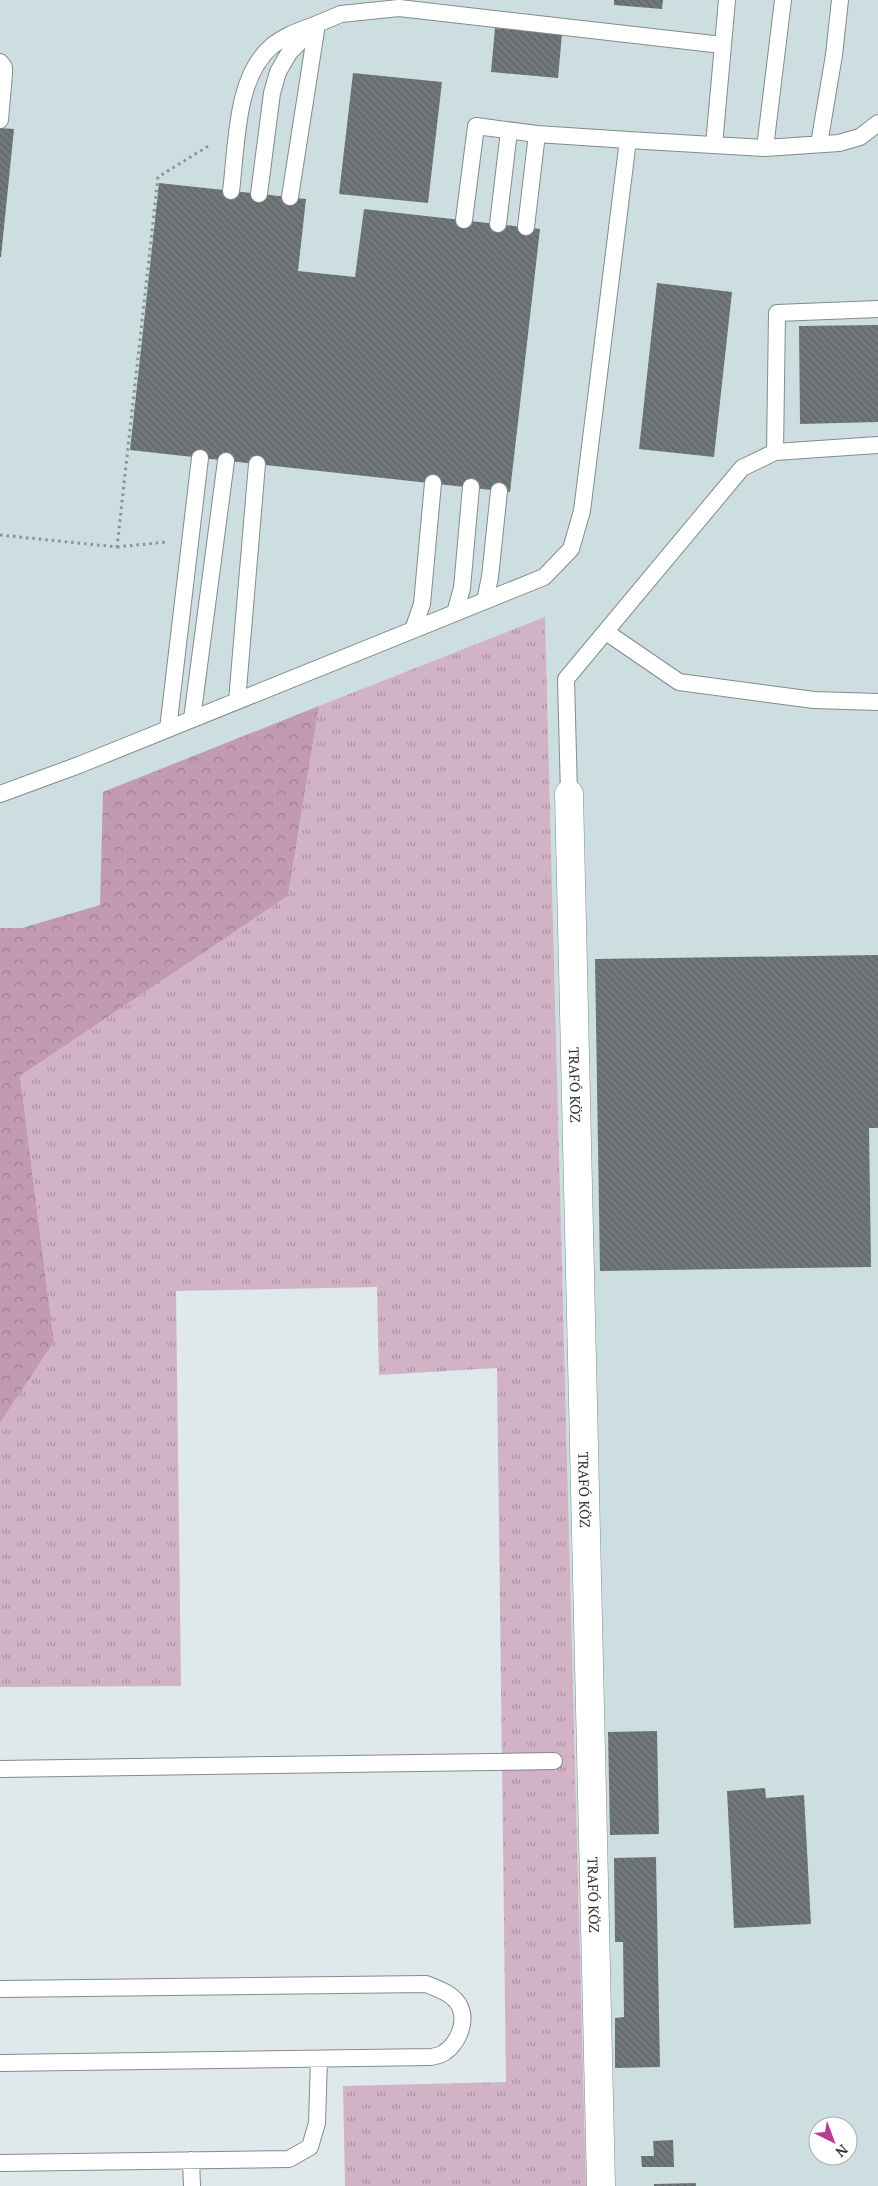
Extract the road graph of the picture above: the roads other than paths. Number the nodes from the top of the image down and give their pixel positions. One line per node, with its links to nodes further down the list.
1 (727, 0): 5 (lane)
2 (783, 0): 14 (lane)
3 (840, 0): 12 (lane)
4 (317, 24): 5 (lane); 15 (lane); 16 (lane); 17 (lane)
5 (722, 45): 13 (lane)
6 (0, 62): 7 (lane)
7 (0, 120)
8 (878, 123): 12 (lane)
9 (509, 130): 10 (lane); 18 (lane); 19 (lane)
10 (537, 134): 11 (lane); 20 (lane)
11 (628, 140): 13 (lane); 30 (lane)
12 (819, 144): 14 (lane)
13 (714, 145): 14 (lane)
14 (765, 148)
15 (232, 191)
16 (259, 194)
17 (290, 197)
18 (464, 220)
19 (498, 224)
20 (526, 228)
21 (878, 309): 23 (lane)
22 (878, 445): 23 (lane)
23 (775, 452): 33 (lane)
24 (200, 458): 37 (lane)
25 (226, 461): 36 (lane)
26 (257, 464): 34 (lane)
27 (433, 483): 32 (lane)
28 (471, 488): 31 (lane)
29 (498, 491): 30 (lane)
30 (485, 601): 31 (lane)
31 (455, 614): 32 (lane)
32 (413, 630): 34 (lane)
33 (606, 632): 35 (lane); 39 (lane)
34 (237, 701): 36 (lane)
35 (878, 702)
36 (192, 719): 37 (lane)
37 (168, 729): 38 (lane)
38 (0, 794)
39 (569, 794): 48 (street, TRAFÓ KÖZ)
40 (554, 1761): 41 (lane)
41 (0, 1769)
42 (0, 1989): 43 (lane)
43 (319, 2059): 44 (lane); 45 (lane)
44 (0, 2063)
45 (191, 2160): 46 (lane); 47 (lane)
46 (0, 2163)
47 (192, 2186)
48 (601, 2186)

